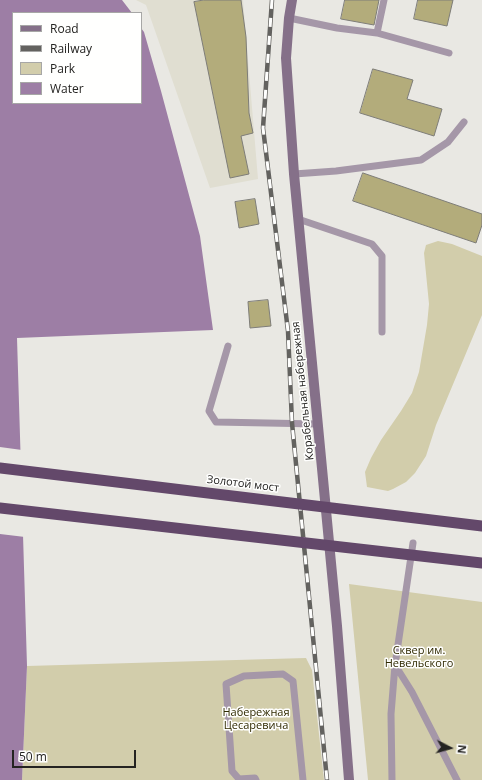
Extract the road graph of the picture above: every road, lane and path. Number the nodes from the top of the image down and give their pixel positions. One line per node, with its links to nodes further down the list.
1 (292, 0): 3 (main road, Корабельная набережная)
2 (384, 0): 4 (lane)
3 (289, 18): 4 (lane); 7 (main road, Корабельная набережная)
4 (377, 33): 5 (lane)
5 (449, 53)
6 (464, 122): 7 (lane)
7 (294, 174): 8 (main road, Корабельная набережная)
8 (298, 219): 9 (lane); 11 (main road, Корабельная набережная)
9 (382, 332)
10 (228, 346): 11 (lane)
11 (318, 424): 20 (main road, Корабельная набережная)
12 (0, 468): 14 (highway, Золотой мост, bridge)
13 (0, 508): 16 (highway, bridge)
14 (482, 526)
15 (413, 543): 17 (lane)
16 (482, 563)
17 (395, 665): 21 (lane); 22 (lane)
18 (256, 780): 19 (lane)
19 (304, 780)
20 (349, 780)
21 (392, 780)
22 (457, 780)

